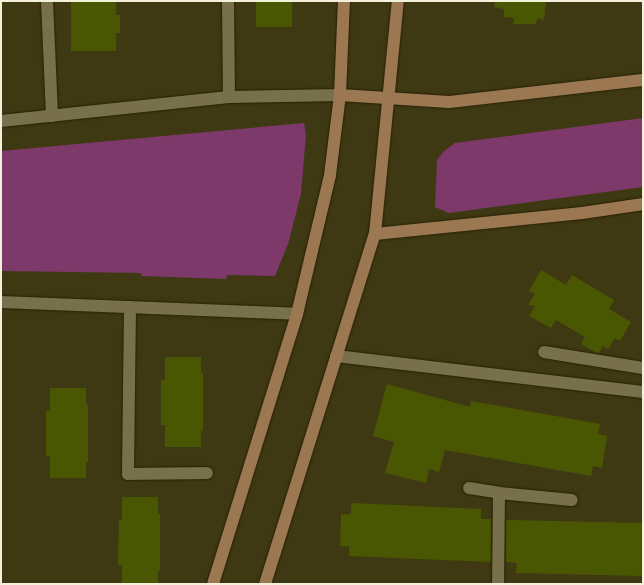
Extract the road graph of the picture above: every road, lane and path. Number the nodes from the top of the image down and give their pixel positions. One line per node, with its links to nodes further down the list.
1 (47, 1): 9 (street)
2 (228, 1): 7 (street)
3 (344, 1): 6 (street)
4 (398, 1): 8 (street)
5 (643, 80): 8 (street)
6 (340, 95): 7 (street); 8 (street); 15 (street)
7 (229, 97): 9 (street)
8 (388, 97): 12 (street)
9 (52, 116): 10 (street)
10 (1, 121)
11 (643, 204): 12 (street)
12 (375, 234): 17 (street)
13 (1, 302): 14 (street)
14 (130, 307): 15 (street); 20 (street)
15 (297, 314): 24 (street)
16 (544, 352): 18 (street)
17 (336, 356): 19 (street); 25 (street)
18 (643, 368)
19 (643, 392)
20 (207, 473)
21 (469, 488): 22 (street)
22 (499, 493): 23 (street); 26 (street)
23 (572, 500)
24 (213, 584)
25 (265, 584)
26 (498, 584)

